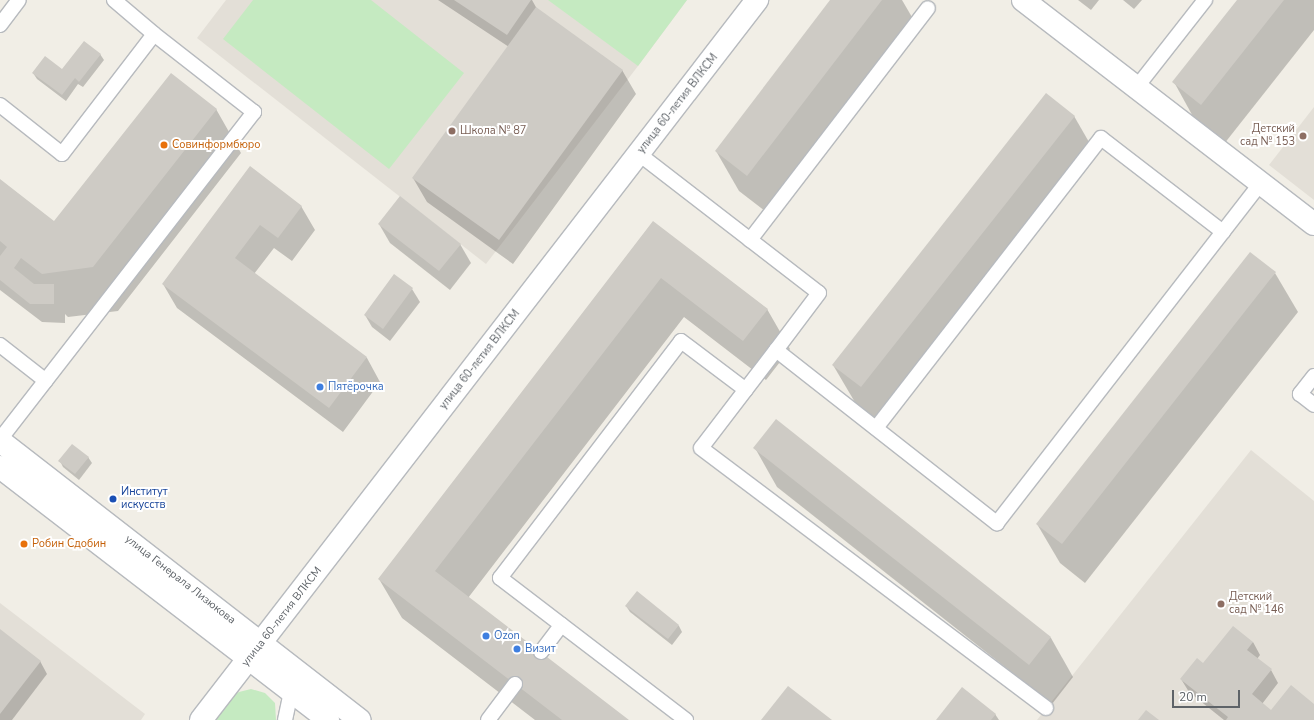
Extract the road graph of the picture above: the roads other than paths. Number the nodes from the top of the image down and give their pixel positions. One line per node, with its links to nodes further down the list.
1 (19, 0): 7 (lane)
2 (114, 0): 8 (lane)
3 (757, 0): 11 (street, улица 60-летия ВЛКСМ)
4 (1022, 0): 9 (street)
5 (1205, 0): 9 (lane)
6 (928, 8): 15 (lane)
7 (0, 25)
8 (154, 34): 10 (lane); 19 (lane)
9 (1136, 88): 12 (street)
10 (0, 105)
11 (639, 154): 15 (lane); 26 (street, улица 60-летия ВЛКСМ)
12 (1261, 183): 13 (street); 14 (lane)
13 (1314, 224)
14 (1223, 232): 22 (lane); 22 (lane)
15 (750, 240): 17 (lane)
16 (0, 345): 19 (lane)
17 (776, 350): 20 (lane); 22 (lane)
18 (1314, 376): 21 (lane)
19 (46, 380): 23 (lane)
20 (746, 390): 25 (lane); 30 (lane)
21 (1314, 405)
22 (876, 428)
23 (0, 441): 26 (street, улица Генерала Лизюкова)
24 (0, 467): 26 (street, улица Генерала Лизюкова)
25 (561, 625): 27 (lane); 36 (lane)
26 (255, 651): 29 (street, улица Генерала Лизюкова); 31 (street, улица 60-летия ВЛКСМ); 34 (street, улица Генерала Лизюкова)
27 (541, 652)
28 (515, 684): 35 (lane)
29 (291, 692): 32 (lane); 33 (street, улица Генерала Лизюкова)
30 (1046, 708)
31 (201, 720)
32 (286, 720)
33 (328, 720)
34 (360, 720)
35 (488, 720)
36 (686, 720)

